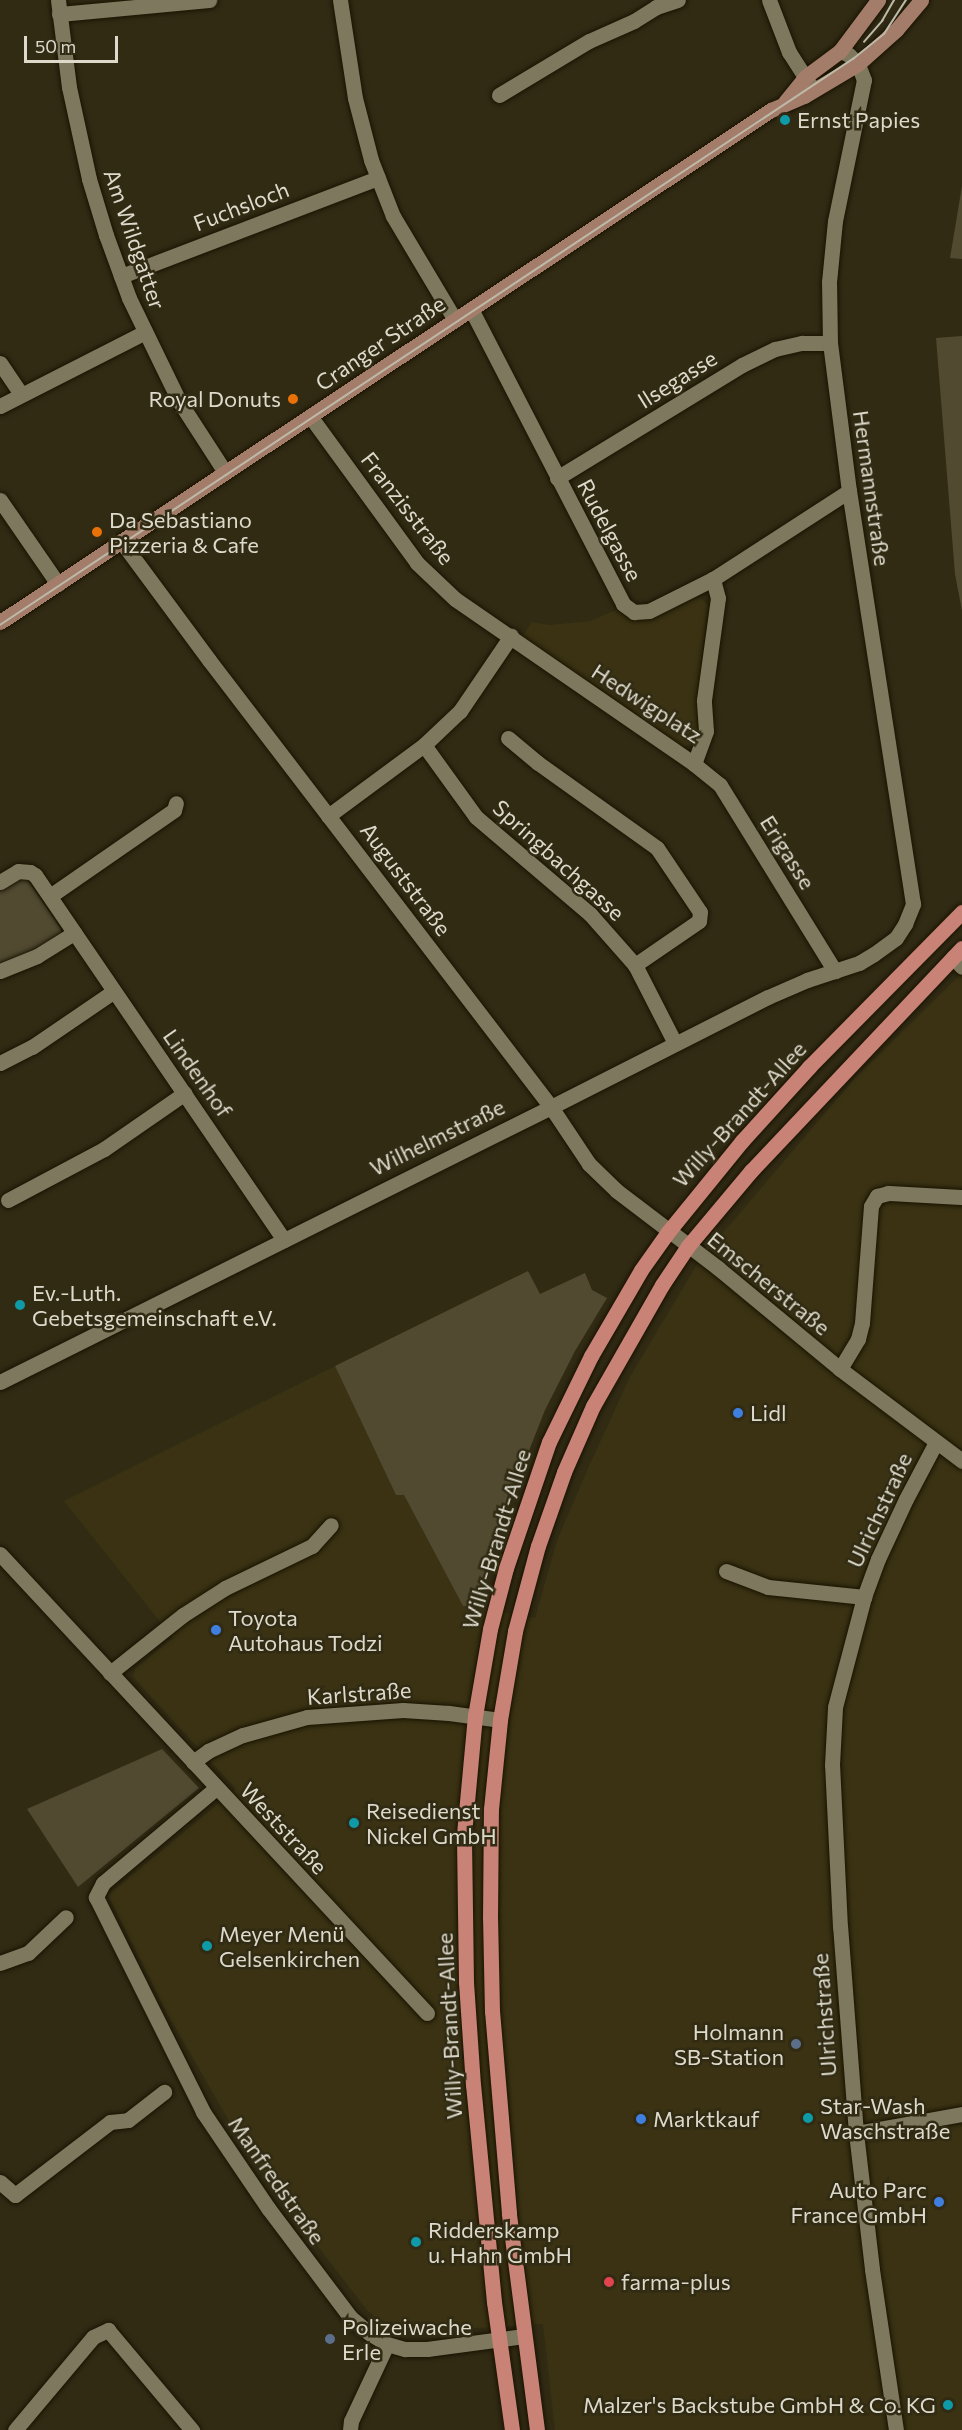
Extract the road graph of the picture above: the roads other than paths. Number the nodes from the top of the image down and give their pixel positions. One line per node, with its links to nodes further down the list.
1 (209, 0): 7 (street)
2 (340, 0): 14 (street)
3 (678, 0): 12 (street)
4 (769, 0): 10 (street)
5 (878, 0): 8 (main road, Cranger Straße)
6 (921, 0): 9 (main road, Cranger Straße)
7 (58, 7): 15 (street, Am Wildgatter)
8 (840, 51): 9 (street); 10 (main road, Cranger Straße)
9 (858, 64): 11 (main road, Cranger Straße); 19 (street, Hermannstraße)
10 (805, 76): 11 (street); 13 (main road, Cranger Straße)
11 (813, 90): 13 (main road, Cranger Straße)
12 (499, 95)
13 (785, 102): 16 (main road, Cranger Straße)
14 (378, 178): 15 (street, Fuchsloch); 17 (street)
15 (121, 276): 18 (street, Am Wildgatter)
16 (471, 309): 17 (main road, Cranger Straße); 25 (street, Rudelgasse)
17 (455, 320): 23 (main road, Cranger Straße)
18 (145, 332): 21 (street); 24 (street, Am Wildgatter)
19 (830, 344): 25 (street, Ilsegasse); 26 (street, Hermannstraße)
20 (0, 363): 21 (street)
21 (21, 394): 22 (street)
22 (0, 406)
23 (310, 416): 24 (main road, Cranger Straße); 32 (street, Franzisstraße)
24 (225, 472): 28 (main road, Cranger Straße)
25 (557, 478): 29 (street, Rudelgasse)
26 (849, 491): 29 (street, Rudelgasse); 42 (street, Hermannstraße)
27 (0, 500): 30 (street)
28 (121, 541): 30 (main road, Cranger Straße); 37 (street, Auguststraße)
29 (713, 579): 35 (street, Hedwigplatz)
30 (58, 584): 31 (main road, Cranger Straße)
31 (0, 622)
32 (512, 636): 34 (street); 35 (street, Hedwigplatz)
33 (508, 738): 44 (street)
34 (423, 746): 37 (street); 44 (street, Springbachgasse)
35 (694, 764): 46 (street, Erigasse)
36 (176, 803): 39 (street)
37 (328, 816): 51 (street, Auguststraße)
38 (0, 882): 39 (street, Lindenhof)
39 (50, 896): 41 (street, Lindenhof)
40 (962, 912): 54 (main road, Willy-Brandt-Allee)
41 (74, 933): 45 (street); 47 (street, Lindenhof)
42 (896, 938): 46 (street, Wilhelmstraße)
43 (959, 958): 56 (main road, Willy-Brandt-Allee)
44 (635, 965): 48 (street, Springbachgasse)
45 (0, 971)
46 (836, 971): 48 (street, Wilhelmstraße)
47 (114, 991): 49 (street); 50 (street, Lindenhof)
48 (675, 1043): 51 (street, Wilhelmstraße)
49 (0, 1063)
50 (185, 1093): 53 (street); 55 (street, Lindenhof)
51 (551, 1107): 54 (street, Auguststraße); 55 (street, Wilhelmstraße)
52 (962, 1197): 57 (street, Emscherstraße)
53 (8, 1200)
54 (668, 1232): 56 (street, Emscherstraße); 66 (main road, Willy-Brandt-Allee)
55 (284, 1240): 58 (street, Wilhelmstraße)
56 (688, 1246): 57 (street, Emscherstraße); 67 (main road, Willy-Brandt-Allee)
57 (840, 1370): 59 (street, Emscherstraße)
58 (0, 1382)
59 (936, 1442): 60 (street, Emscherstraße); 64 (street, Ulrichstraße)
60 (962, 1461)
61 (331, 1525): 65 (street)
62 (0, 1554): 65 (street, Weststraße)
63 (726, 1571): 64 (street, Ulrichstraße)
64 (864, 1597): 75 (street, Ulrichstraße)
65 (110, 1672): 68 (street, Weststraße)
66 (476, 1716): 67 (street, Karlstraße); 68 (street, Karlstraße); 78 (main road, Willy-Brandt-Allee)
67 (500, 1720): 77 (main road, Willy-Brandt-Allee)
68 (193, 1762): 69 (street, Weststraße)
69 (216, 1788): 72 (street, Weststraße); 79 (street, Manfredstraße)
70 (66, 1917): 71 (street)
71 (0, 1963)
72 (427, 2013)
73 (164, 2092): 76 (street)
74 (962, 2114): 75 (street)
75 (855, 2133): 85 (street, Ulrichstraße)
76 (0, 2182)
77 (524, 2336): 78 (street, Manfredstraße); 84 (main road, Willy-Brandt-Allee)
78 (499, 2339): 79 (street, Manfredstraße); 83 (main road, Willy-Brandt-Allee)
79 (387, 2344): 82 (street)
80 (15, 2430): 81 (street)
81 (192, 2430)
82 (350, 2430)
83 (512, 2430)
84 (537, 2430)
85 (896, 2430)

